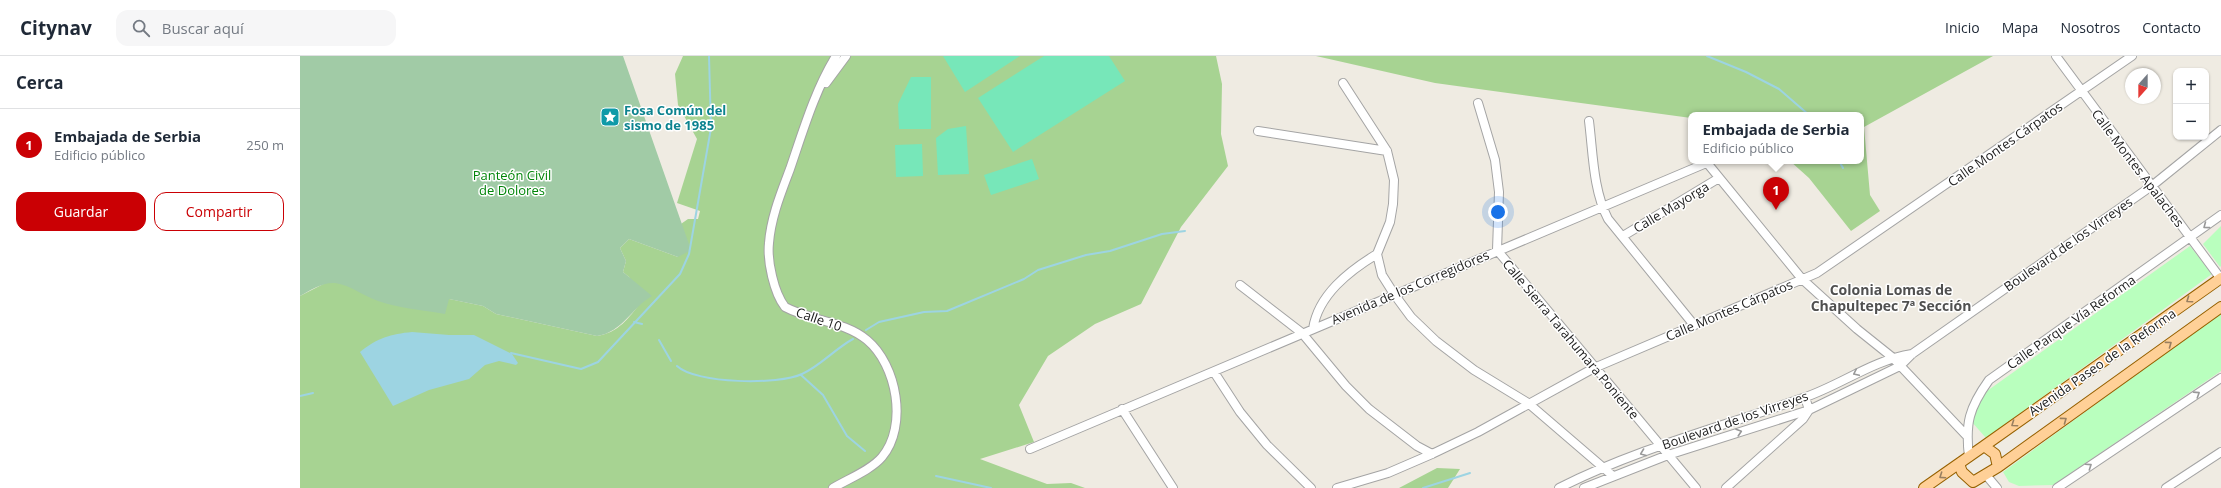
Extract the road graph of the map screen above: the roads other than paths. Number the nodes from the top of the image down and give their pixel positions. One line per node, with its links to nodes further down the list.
1 (836, 56): 6 (street, Calle 10)
2 (846, 56): 6 (street, Calle 10)
3 (2056, 56): 7 (street, Calle Montes Apalaches)
4 (2132, 56): 7 (street, Calle Montes Cárpatos)
5 (1343, 83): 12 (street)
6 (819, 92): 53 (street, Calle 10)
7 (2081, 92): 14 (street, Calle Montes Apalaches); 22 (street, Calle Montes Cárpatos)
8 (1478, 103): 19 (street, Calle Sierra Tarahumara Poniente)
9 (1589, 121): 15 (street)
10 (2221, 130): 14 (street, Boulevard de los Virreyes)
11 (1258, 131): 12 (street)
12 (1387, 151): 20 (street)
13 (1719, 178): 15 (street, Avenida de los Corregidores); 17 (street, Calle Mayorga); 22 (street)
14 (2153, 184): 18 (street, Calle Montes Apalaches); 29 (street, Boulevard de los Virreyes)
15 (1602, 207): 17 (street); 19 (street, Avenida de los Corregidores)
16 (2221, 215): 18 (street, Calle Parque Vía Reforma, one-way to 18)
17 (1622, 236): 26 (street)
18 (2190, 238): 21 (street, Calle Montes Apalaches); 39 (street, Calle Parque Vía Reforma)
19 (1497, 250): 24 (street, Avenida de los Corregidores); 32 (street, Calle Sierra Tarahumara Poniente)
20 (1377, 254): 24 (street); 27 (street)
21 (2221, 278): 41 (main road, Avenida Paseo de la Reforma, one-way to 41)
22 (1802, 279): 26 (street, Calle Montes Cárpatos); 30 (street)
23 (1240, 285): 28 (street)
24 (1394, 294): 27 (street, Avenida de los Corregidores); 36 (street)
25 (2221, 307): 48 (main road, Avenida Paseo de la Reforma, one-way to 25)
26 (1694, 325): 32 (street, Calle Montes Cárpatos)
27 (1313, 329): 28 (street, Avenida de los Corregidores)
28 (1302, 333): 33 (street, Avenida de los Corregidores); 44 (street)
29 (1912, 354): 30 (street, Boulevard de los Virreyes); 31 (street, Boulevard de los Virreyes)
30 (1892, 357): 31 (street); 35 (street, Boulevard de los Virreyes, one-way to 35)
31 (1900, 366): 38 (street, Boulevard de los Virreyes); 39 (street)
32 (1594, 368): 36 (street, Calle Montes Cárpatos); 40 (street, Calle Sierra Tarahumara Poniente)
33 (1214, 372): 37 (street, Avenida de los Corregidores); 55 (street)
34 (2221, 378): 64 (street, one-way to 34)
35 (1805, 397): 38 (street); 40 (street, Boulevard de los Virreyes)
36 (1528, 403): 44 (street, Calle Montes Cárpatos); 49 (street)
37 (1122, 409): 42 (street, Avenida de los Corregidores); 54 (street)
38 (1809, 410): 45 (street, Boulevard de los Virreyes, one-way to 38); 60 (street)
39 (1966, 435): 46 (street, Calle Parque Vía Reforma)
40 (1660, 446): 45 (street, Calle Sierra Tarahumara Poniente); 49 (street, Boulevard de los Virreyes, one-way to 49)
41 (1984, 446): 46 (main road, Avenida Paseo de la Reforma); 48 (main road)
42 (1030, 449)
43 (2221, 452): 65 (street)
44 (1432, 454): 56 (street, Calle Montes Cárpatos)
45 (1668, 455): 51 (street, Boulevard de los Virreyes); 59 (street, Calle Sierra Tarahumara Poniente)
46 (1969, 457): 47 (main road, Avenida Paseo de la Reforma)
47 (1959, 464): 52 (main road); 61 (main road, one-way to 61)
48 (1998, 467): 50 (main road, Avenida Paseo de la Reforma)
49 (1604, 468): 51 (street); 57 (street, Boulevard de los Virreyes)
50 (1986, 475): 52 (main road, Avenida Paseo de la Reforma); 63 (street)
51 (1614, 476): 58 (street, Boulevard de los Virreyes)
52 (1973, 482): 62 (main road)
53 (833, 488)
54 (1173, 488)
55 (1311, 488)
56 (1337, 488)
57 (1559, 488)
58 (1584, 488)
59 (1696, 488)
60 (1726, 488)
61 (1924, 488)
62 (1964, 488)
63 (1997, 488)
64 (2057, 488)
65 (2166, 488)

